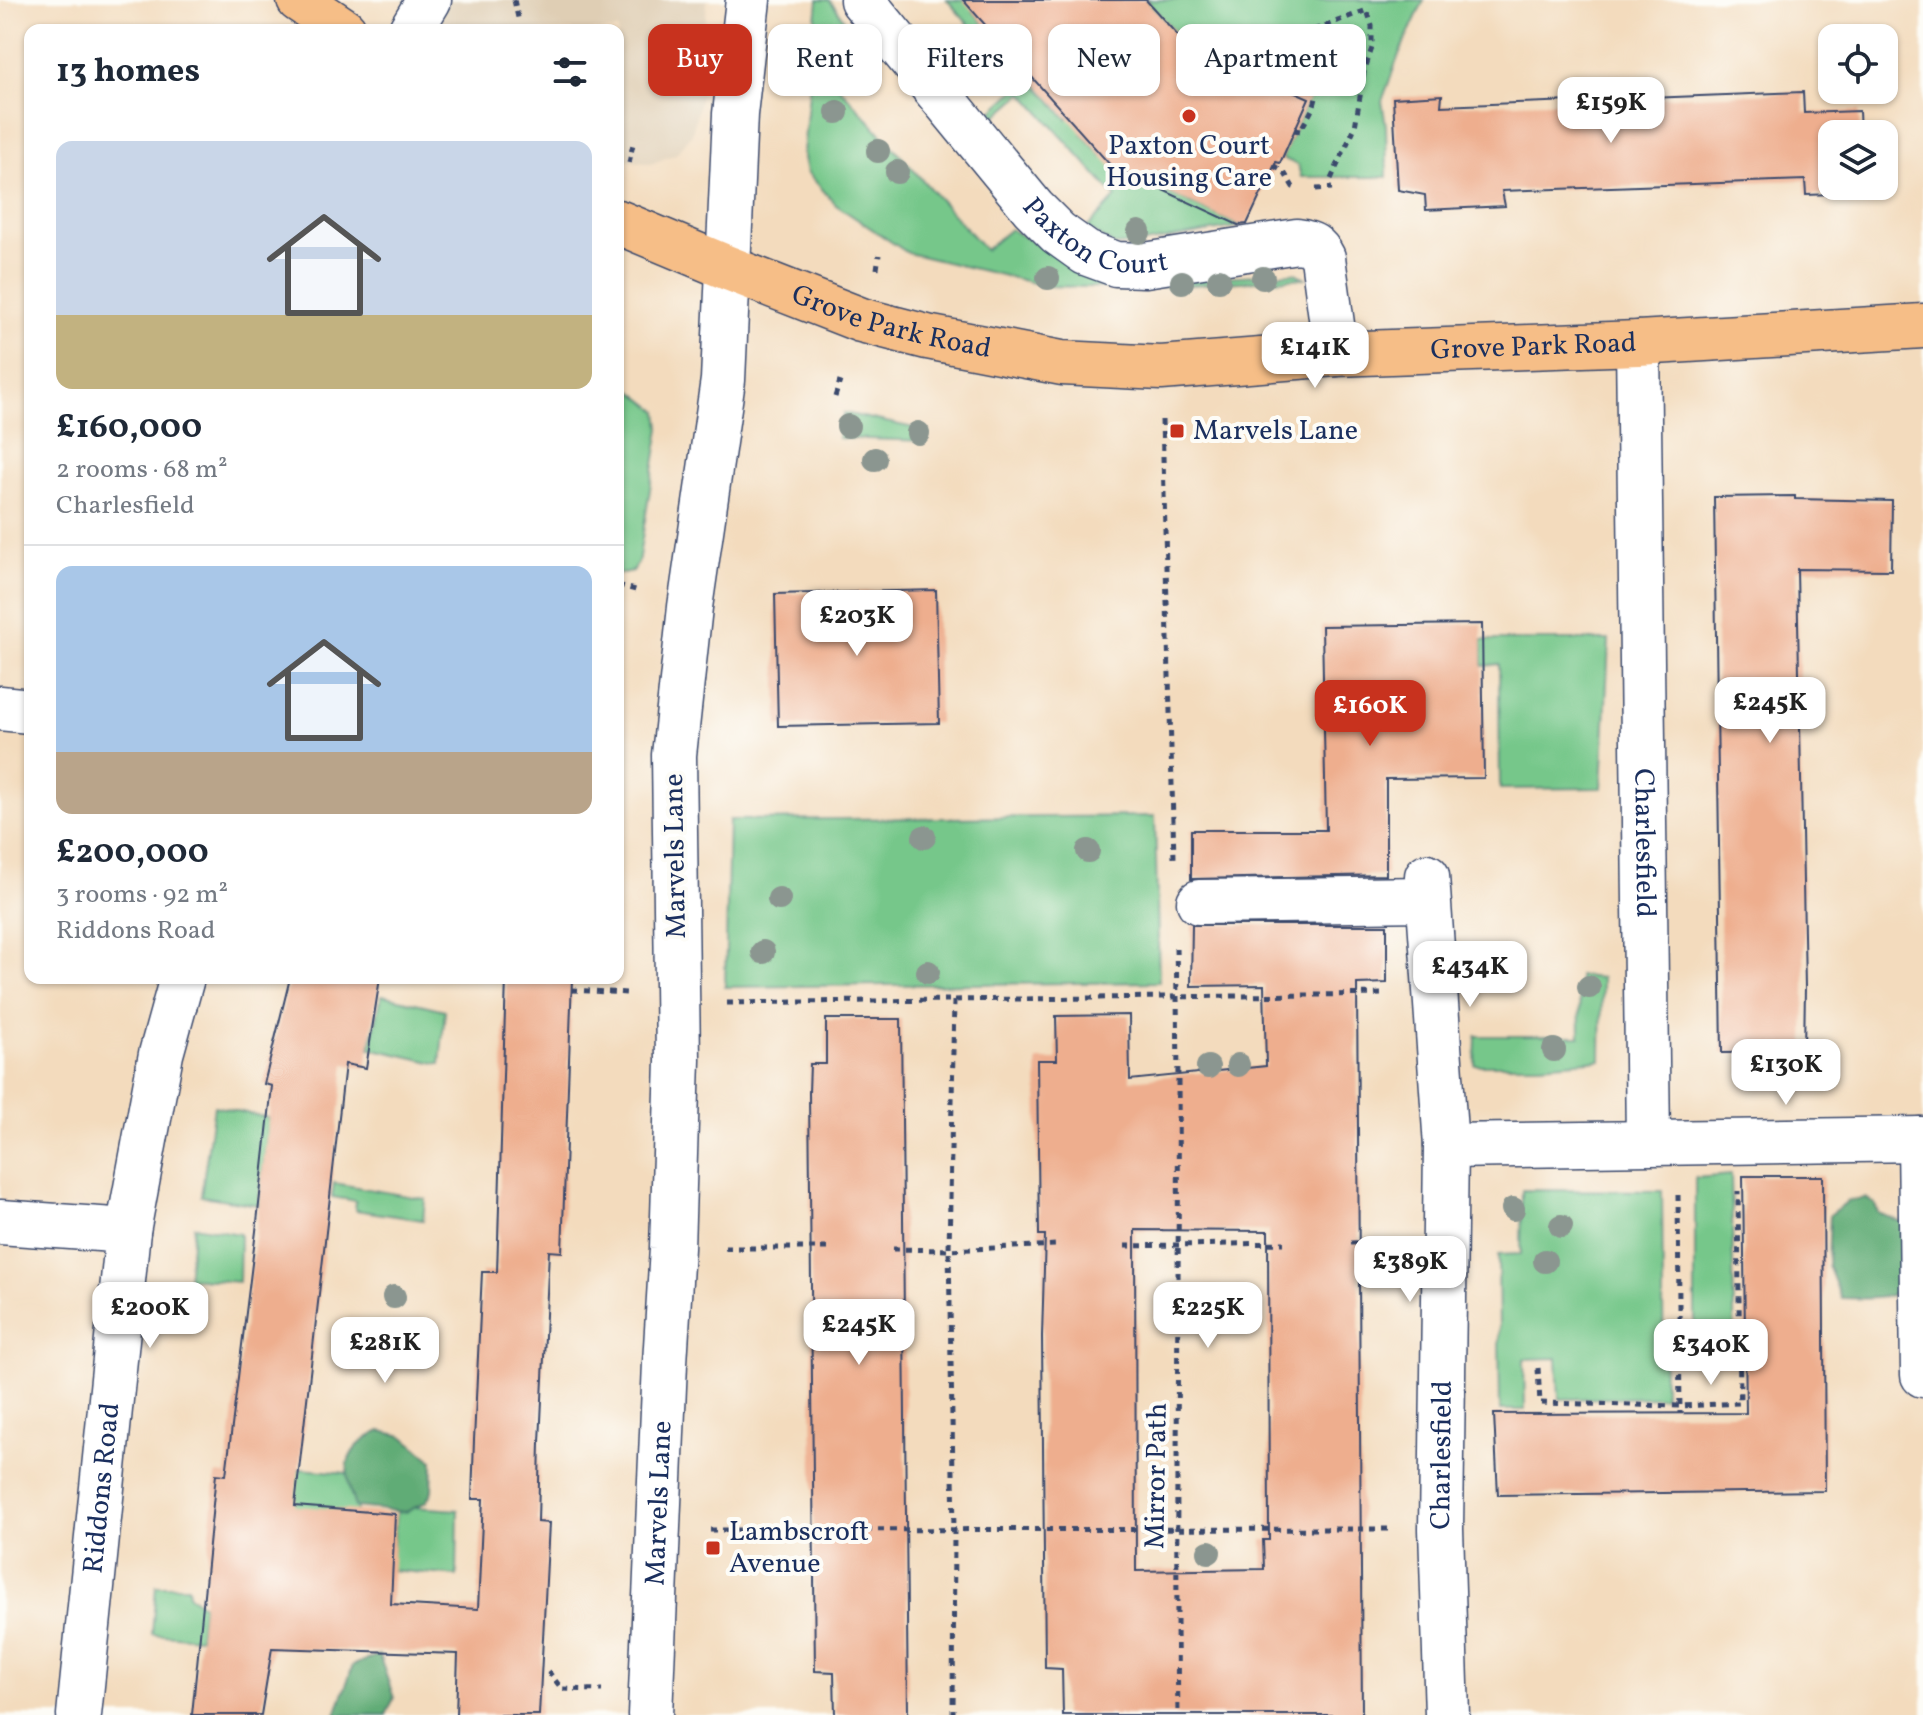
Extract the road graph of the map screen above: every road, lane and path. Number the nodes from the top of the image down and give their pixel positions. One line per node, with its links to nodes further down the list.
1 (299, 0): 7 (main road)
2 (429, 0): 8 (street)
3 (514, 0): 6 (path)
4 (748, 0): 19 (street, Marvels Lane)
5 (862, 0): 23 (street, Paxton Court)
6 (519, 22)
7 (335, 24)
8 (415, 24)
9 (1294, 130): 13 (path)
10 (633, 144): 11 (path)
11 (629, 163)
12 (1274, 166): 16 (path)
13 (1331, 179)
14 (1332, 188): 15 (path)
15 (1316, 189)
16 (1300, 190)
17 (624, 225): 19 (main road, Grove Park Road)
18 (879, 255): 20 (path)
19 (728, 268): 24 (main road, Grove Park Road); 36 (street, Marvels Lane)
20 (877, 269)
21 (1923, 326): 22 (main road, Grove Park Road)
22 (1638, 343): 23 (main road, Grove Park Road); 38 (street, Charlesfield)
23 (1336, 354): 24 (main road, Grove Park Road)
24 (1161, 368): 29 (path, Mirror Path)
25 (840, 381): 26 (path)
26 (835, 397)
27 (0, 708): 28 (street)
28 (24, 710)
29 (1183, 903): 33 (street, Charlesfield); 34 (path, Mirror Path)
30 (180, 984): 42 (street, Riddons Road)
31 (572, 990): 32 (path)
32 (627, 993)
33 (1435, 993): 34 (path); 39 (street, Charlesfield)
34 (1177, 997): 35 (path); 44 (path, Mirror Path)
35 (954, 1001): 36 (path); 50 (path)
36 (678, 1003): 47 (street, Marvels Lane)
37 (1922, 1139): 38 (street); 52 (street)
38 (1663, 1142): 39 (street); 53 (path)
39 (1446, 1146): 56 (street, Charlesfield)
40 (1738, 1183): 53 (path)
41 (0, 1222): 42 (street)
42 (128, 1231): 61 (street, Riddons Road)
43 (1284, 1243): 44 (path)
44 (1180, 1244): 46 (path); 55 (path, Mirror Path)
45 (1057, 1245): 50 (path)
46 (1125, 1246)
47 (672, 1248): 48 (path); 57 (street, Marvels Lane)
48 (828, 1248)
49 (893, 1249): 50 (path)
50 (949, 1250): 58 (path)
51 (1538, 1368): 53 (path)
52 (1923, 1375)
53 (1681, 1406): 54 (path)
54 (1680, 1414)
55 (1175, 1528): 56 (path); 58 (path); 64 (path, Mirror Path)
56 (1441, 1529): 65 (street, Charlesfield)
57 (658, 1530): 58 (path); 62 (street, Marvels Lane)
58 (954, 1530): 63 (path)
59 (548, 1671): 60 (path)
60 (611, 1690)
61 (79, 1715)
62 (650, 1715)
63 (953, 1715)
64 (1178, 1715)
65 (1447, 1715)

